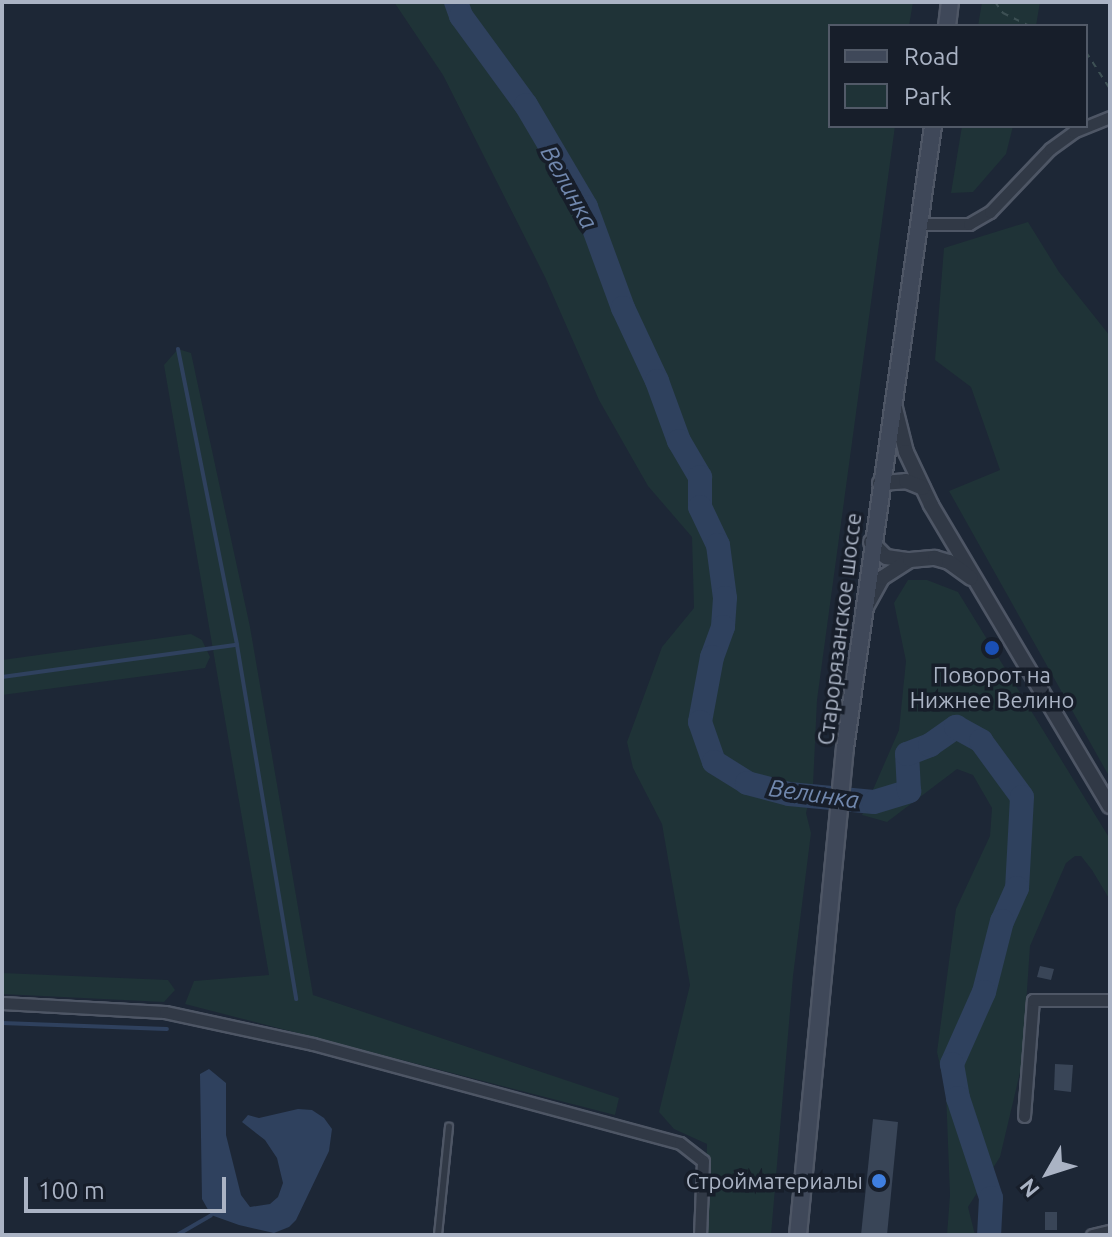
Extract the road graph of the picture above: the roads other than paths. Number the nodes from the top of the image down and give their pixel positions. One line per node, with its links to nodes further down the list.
1 (950, 2): 2 (main road)
2 (947, 24)
3 (1110, 117): 4 (street)
4 (1088, 126)
5 (933, 128): 7 (main road, Старорязанское шоссе)
6 (1083, 128): 7 (street)
7 (919, 224): 8 (main road, Старорязанское шоссе)
8 (893, 396): 9 (main road, Старорязанское шоссе); 10 (street)
9 (880, 483): 10 (street); 11 (main road, Старорязанское шоссе)
10 (924, 488): 13 (street)
11 (871, 542): 12 (street); 14 (main road, Старорязанское шоссе)
12 (910, 560): 13 (street); 14 (street)
13 (979, 587): 15 (street)
14 (862, 616): 23 (main road, Старорязанское шоссе)
15 (1110, 806)
16 (1110, 1000): 18 (street)
17 (2, 1003): 22 (street)
18 (1024, 1116)
19 (449, 1127): 21 (lane)
20 (1110, 1231): 24 (street)
21 (438, 1235)
22 (700, 1235)
23 (798, 1235)
24 (1092, 1235)

